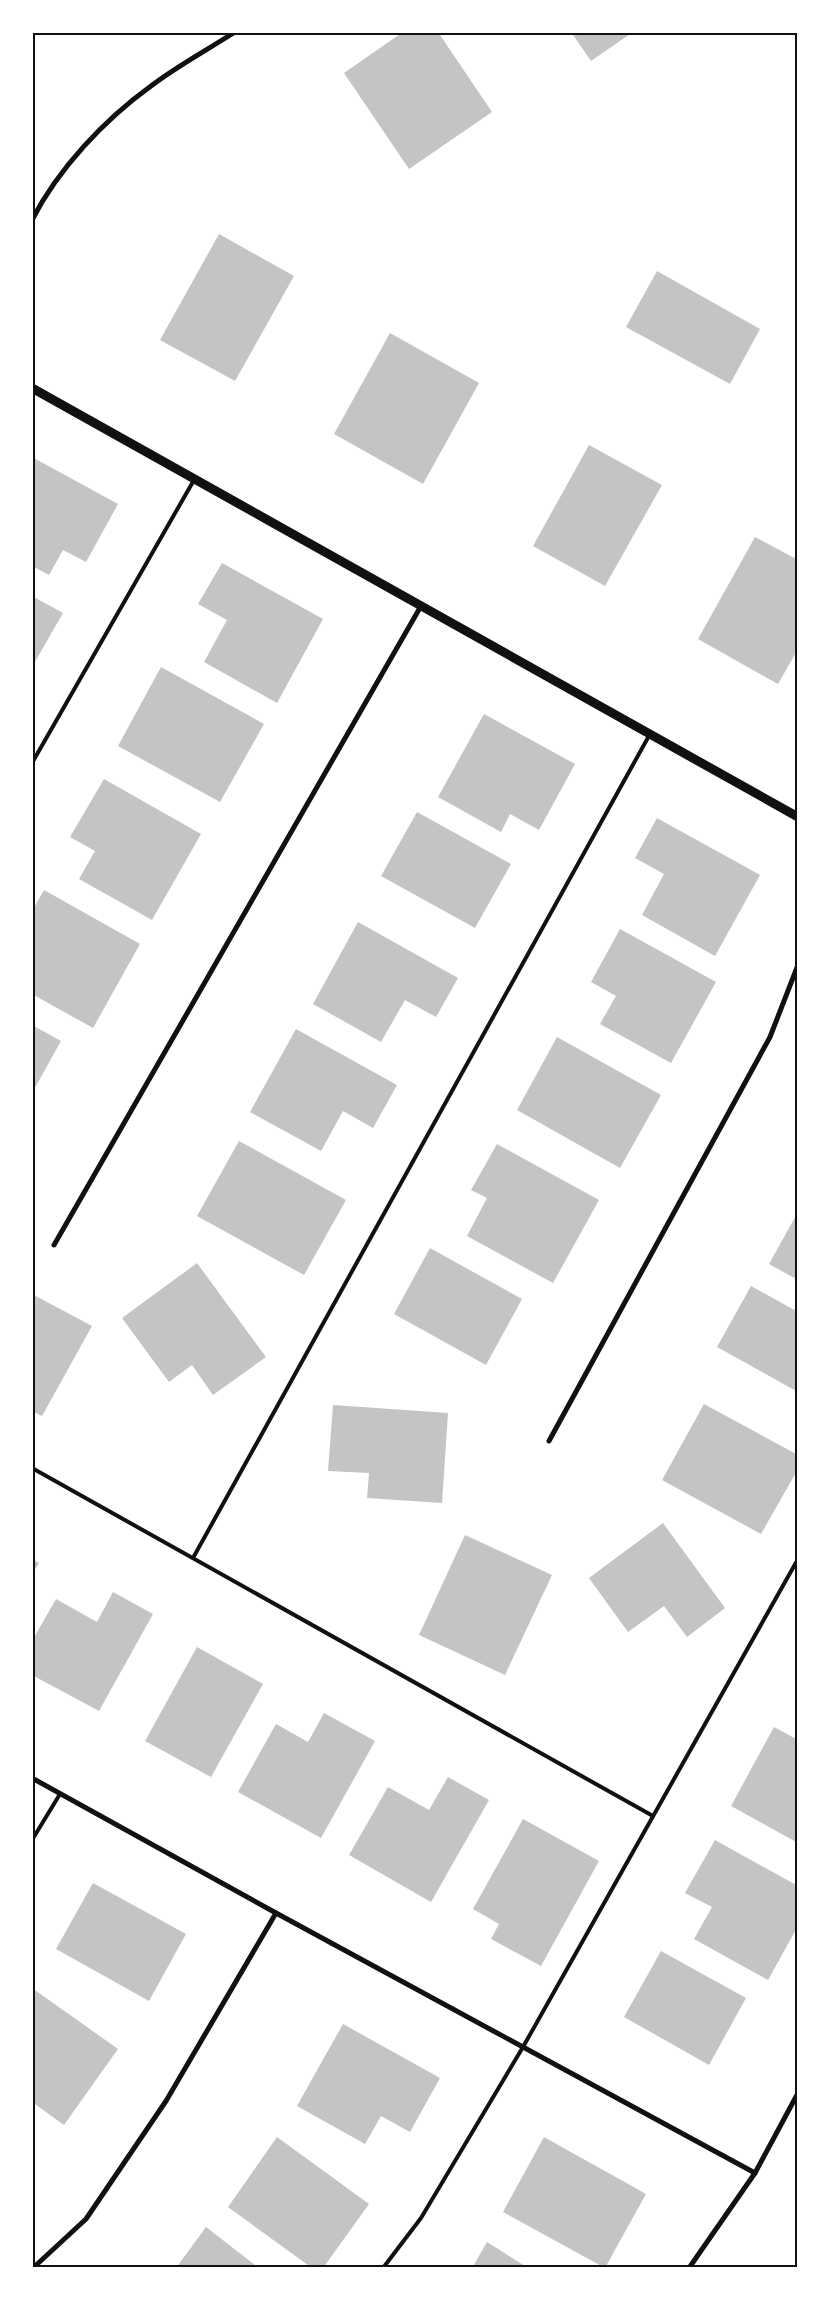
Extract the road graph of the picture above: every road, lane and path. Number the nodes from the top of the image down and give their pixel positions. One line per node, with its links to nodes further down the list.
1 (235, 32): 2 (street)
2 (32, 220)
3 (32, 388): 4 (street)
4 (194, 479): 5 (street); 7 (lane)
5 (421, 606): 6 (street); 10 (street)
6 (650, 734): 8 (street); 13 (lane)
7 (32, 763)
8 (798, 817)
9 (798, 966): 11 (street)
10 (54, 1246)
11 (549, 1441)
12 (32, 1468): 13 (lane)
13 (193, 1558): 17 (lane)
14 (798, 1559): 17 (lane)
15 (32, 1778): 16 (street)
16 (60, 1794): 18 (lane); 19 (street)
17 (653, 1816): 20 (lane)
18 (32, 1840)
19 (276, 1913): 20 (street); 23 (street)
20 (524, 2047): 22 (street); 24 (lane)
21 (798, 2093): 22 (street)
22 (755, 2173): 25 (street)
23 (34, 2268)
24 (382, 2268)
25 (689, 2268)

